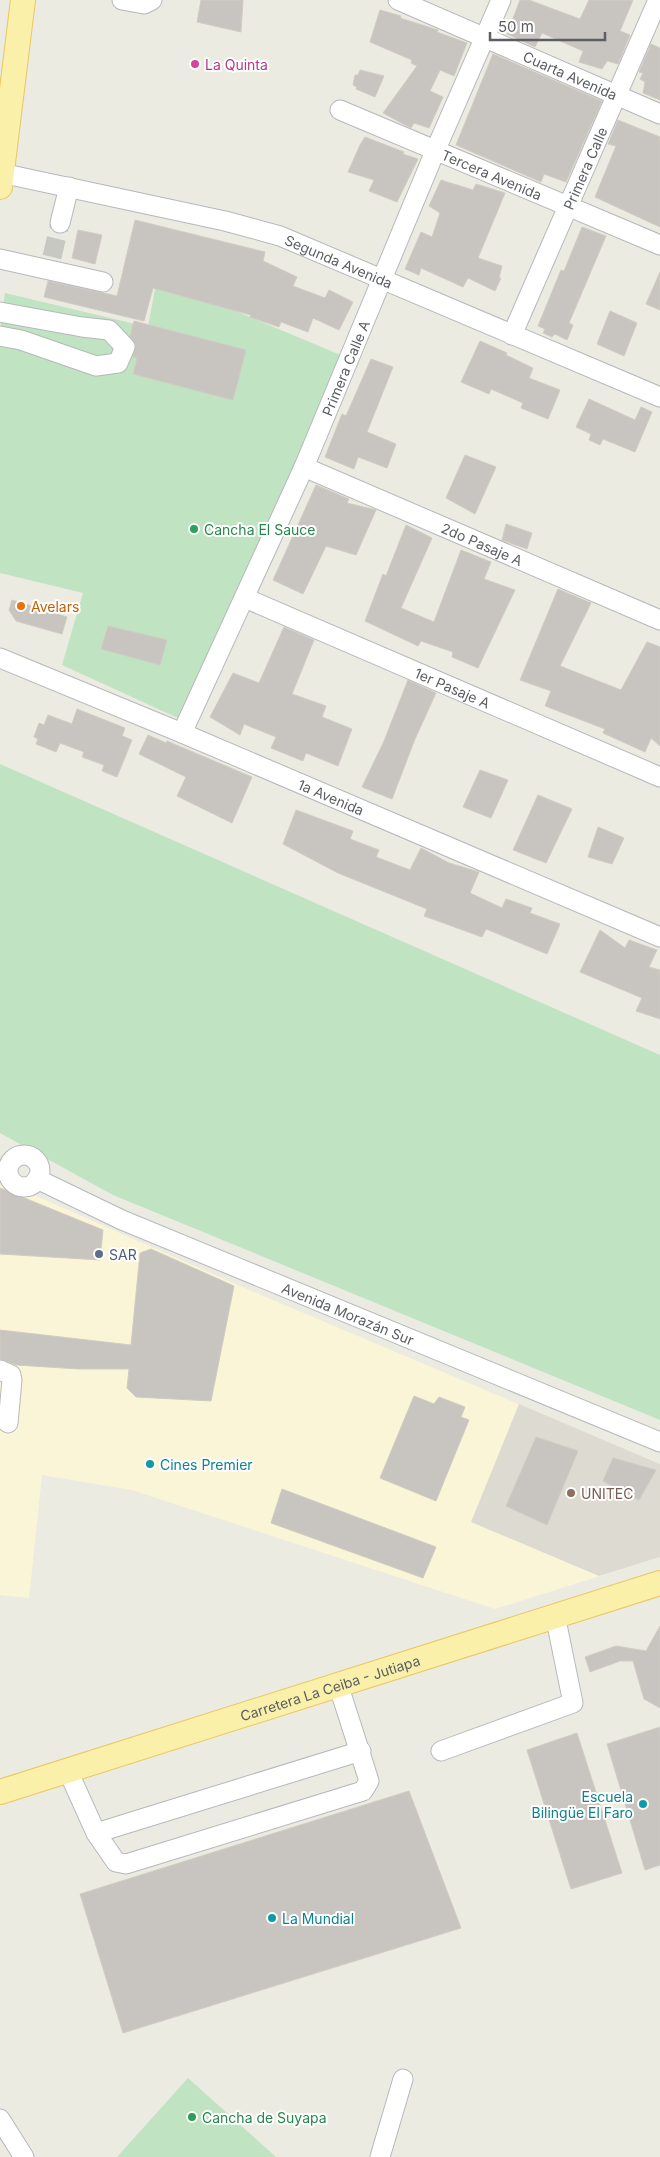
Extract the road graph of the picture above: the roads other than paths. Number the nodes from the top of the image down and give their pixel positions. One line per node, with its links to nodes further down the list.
1 (23, 0): 12 (main road)
2 (122, 0): 3 (street)
3 (152, 0)
4 (398, 0): 7 (street, Cuarta Avenida)
5 (501, 0): 7 (street, Primera Calle A)
6 (658, 0): 8 (street, Primera Calle)
7 (484, 36): 8 (street, Cuarta Avenida); 11 (street, Primera Calle A)
8 (617, 95): 10 (street, Cuarta Avenida); 14 (street, Primera Calle)
9 (340, 110): 11 (street, Tercera Avenida)
10 (660, 114)
11 (436, 149): 14 (street, Tercera Avenida); 18 (street, Primera Calle A)
12 (1, 180): 13 (street, Segunda Avenida)
13 (69, 187): 15 (street); 18 (street, Segunda Avenida)
14 (568, 206): 16 (street, Tercera Avenida); 21 (street, Primera Calle)
15 (60, 223)
16 (660, 245)
17 (0, 259): 19 (street)
18 (382, 278): 21 (street, Segunda Avenida); 24 (street, Primera Calle A)
19 (103, 282)
20 (0, 312): 22 (street)
21 (512, 335): 23 (street, Segunda Avenida)
22 (0, 336)
23 (660, 397)
24 (304, 467): 25 (street, Primera Calle A); 26 (street, 2do Pasaje A)
25 (245, 598): 28 (street, Primera Calle A); 29 (street, 1er Pasaje A)
26 (660, 620)
27 (0, 658): 28 (street, 1a Avenida)
28 (182, 733): 30 (street, 1a Avenida)
29 (660, 777)
30 (660, 937)
31 (4, 1164): 34 (street, Avenida Morazán Sur)
32 (0, 1370): 33 (street)
33 (8, 1423)
34 (660, 1442)
35 (660, 1583): 36 (main road, Carretera La Ceiba - Jutiapa)
36 (555, 1615): 37 (main road, Carretera La Ceiba - Jutiapa); 38 (street)
37 (338, 1684): 39 (street); 40 (main road, Carretera La Ceiba - Jutiapa)
38 (441, 1751)
39 (361, 1752): 42 (street); 42 (street)
40 (68, 1771): 41 (main road, Carretera La Ceiba - Jutiapa); 42 (street)
41 (0, 1792)
42 (96, 1833)
43 (403, 2079): 46 (street)
44 (0, 2119): 45 (street)
45 (24, 2157)
46 (380, 2157)

